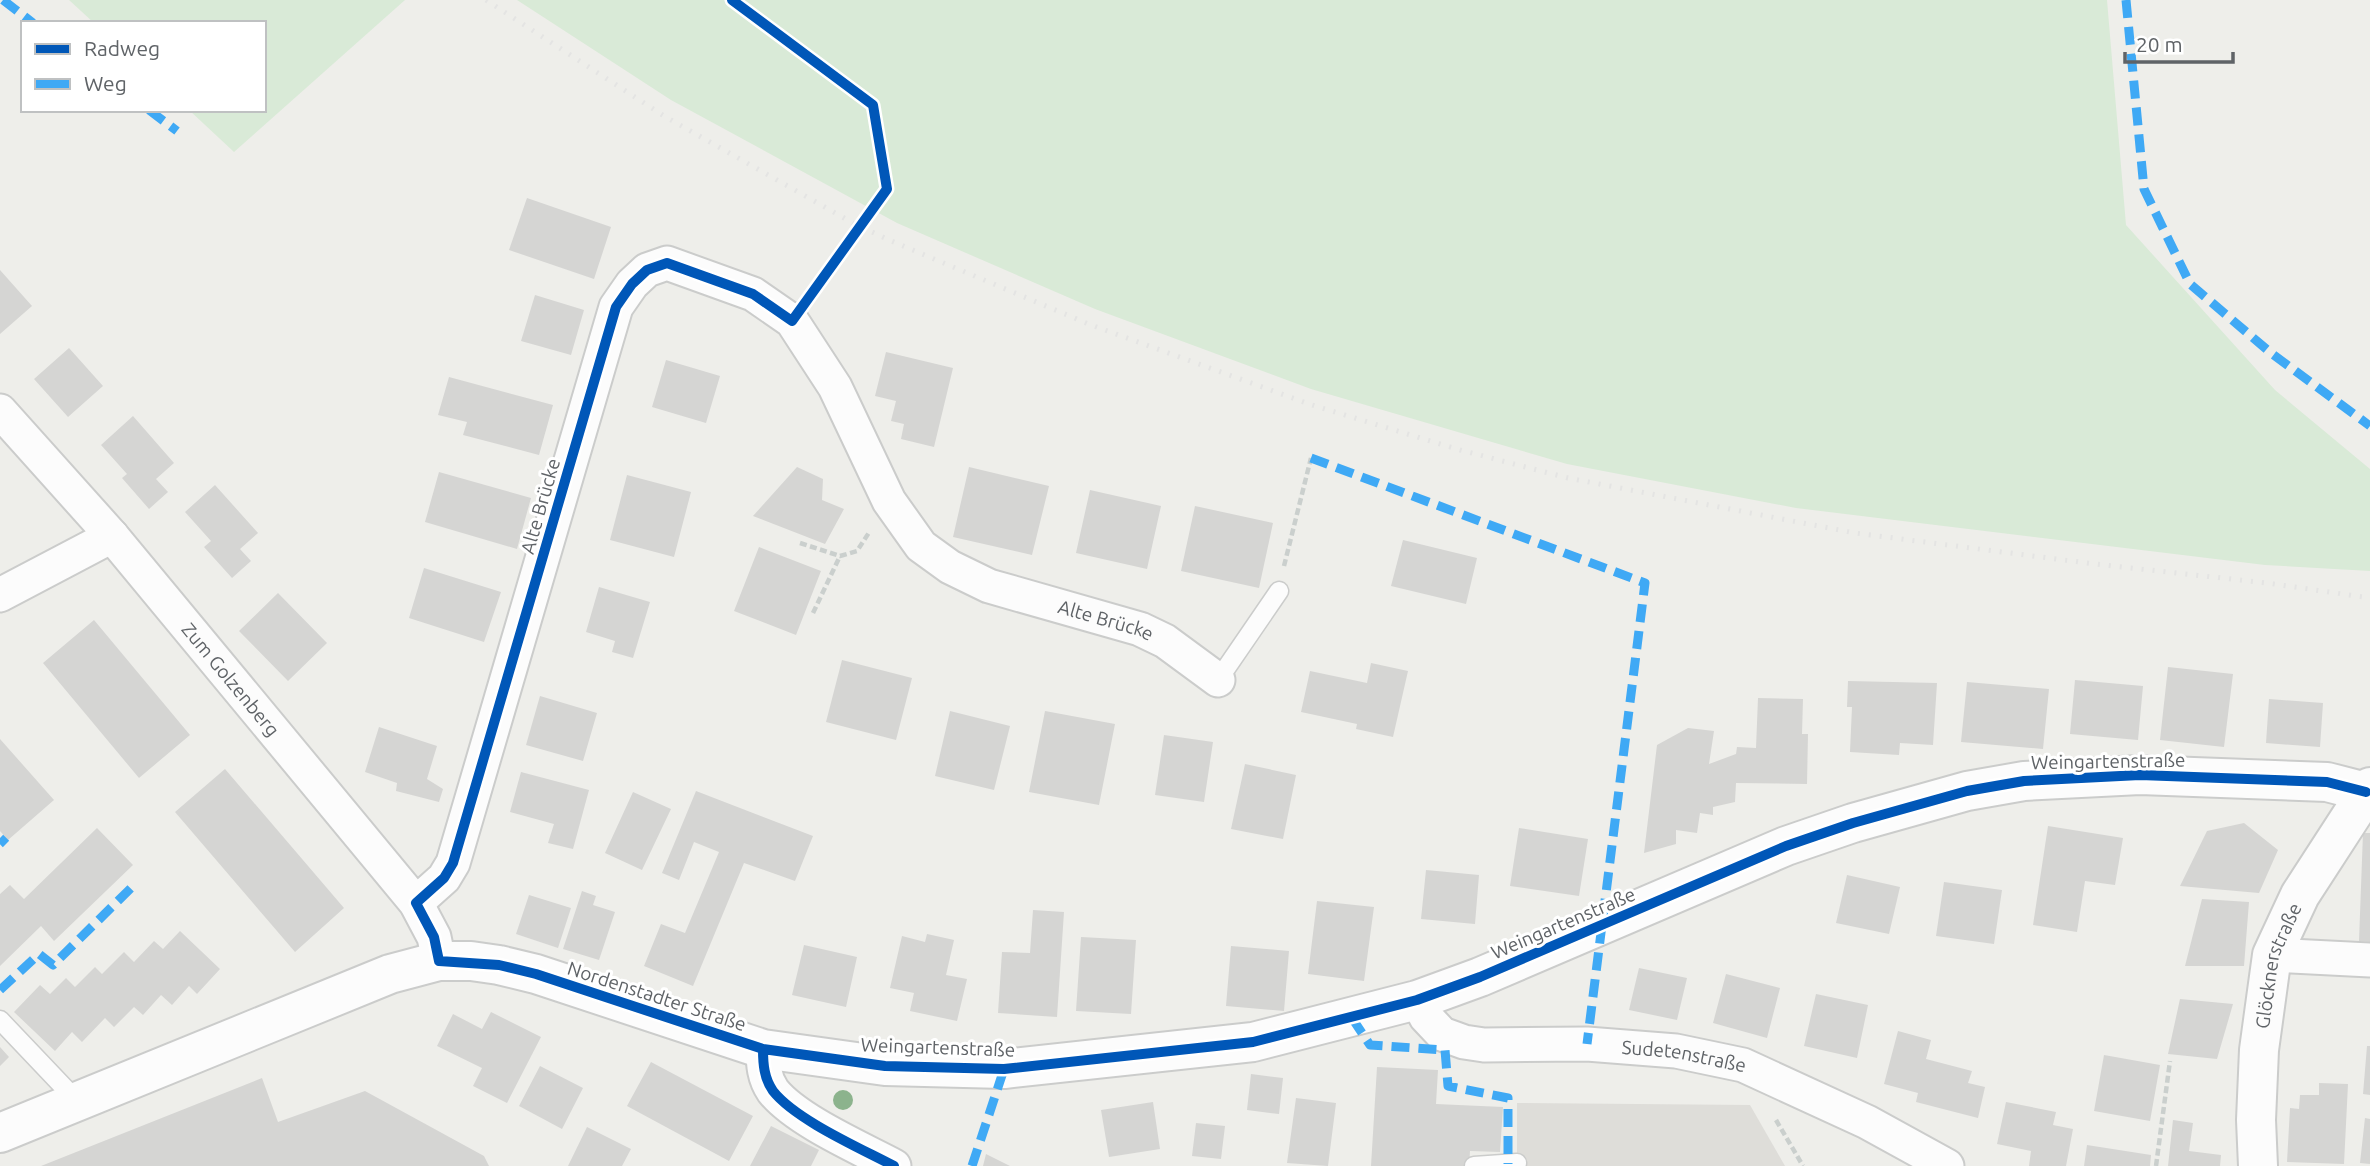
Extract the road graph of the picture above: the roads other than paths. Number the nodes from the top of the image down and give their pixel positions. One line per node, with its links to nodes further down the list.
1 (0, 411): 2 (street, Zum Golzenberg)
2 (112, 536): 4 (street); 7 (street, Zum Golzenberg)
3 (1279, 591): 5 (lane)
4 (0, 595)
5 (1218, 680): 7 (street, Alte Brücke)
6 (2368, 790): 8 (street, Glöcknerstraße); 11 (street, Weingartenstraße)
7 (416, 903): 10 (street, Zum Golzenberg)
8 (2272, 955): 9 (street); 20 (street, Glöcknerstraße)
9 (2370, 960)
10 (439, 961): 13 (street, Nordenstadter Straße); 14 (street, Nordenstadter Straße)
11 (1417, 1000): 13 (street, Weingartenstraße); 19 (street, Sudetenstraße)
12 (0, 1020): 14 (lane)
13 (763, 1049): 17 (street, Nordenstadter Straße)
14 (77, 1101): 15 (street, Nordenstadter Straße)
15 (0, 1133)
16 (1517, 1163): 18 (lane)
17 (894, 1166)
18 (1474, 1166)
19 (1947, 1166)
20 (2258, 1166)

